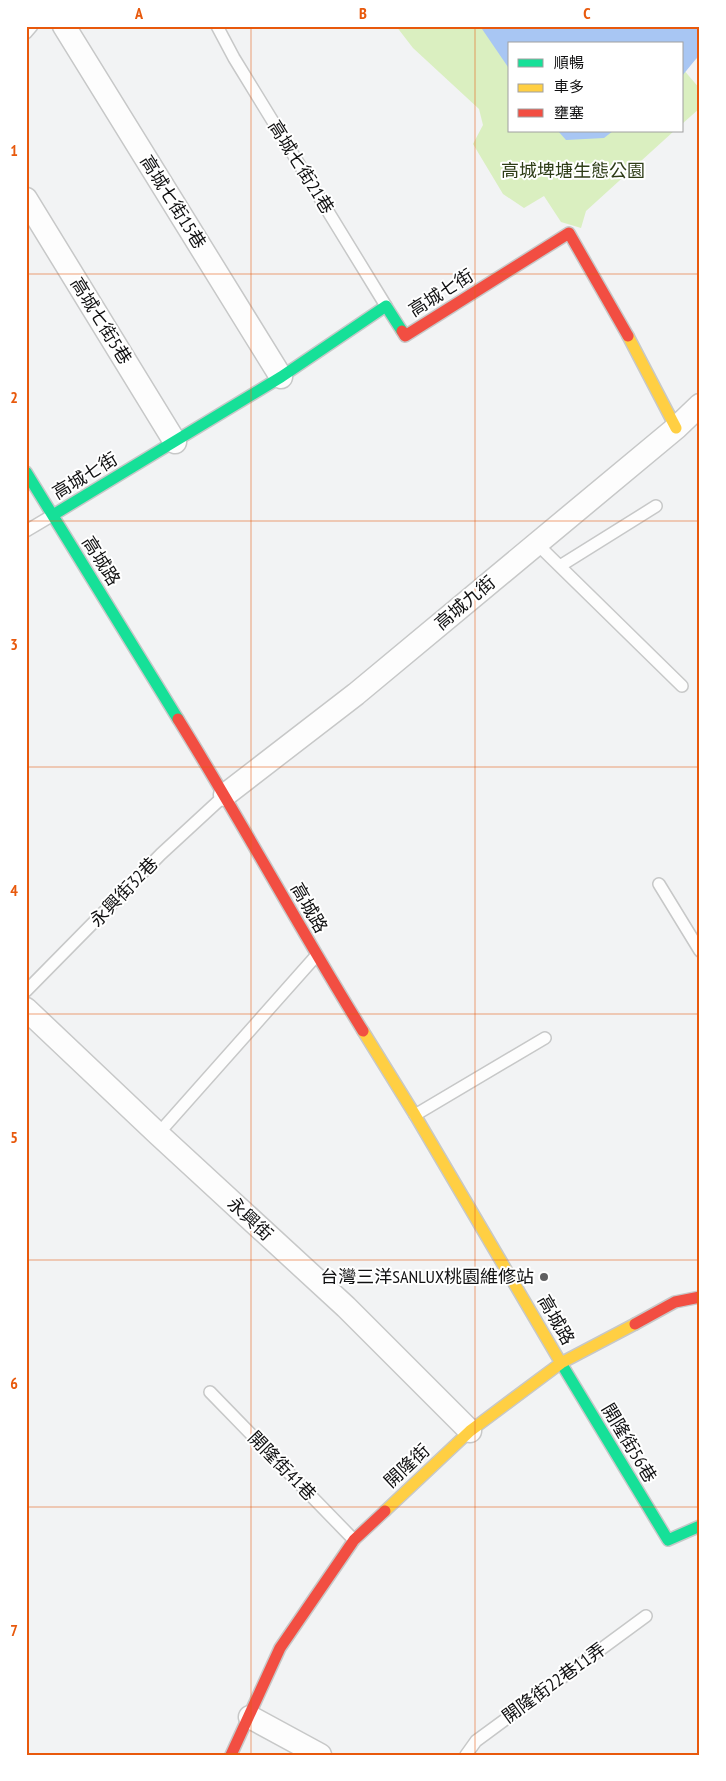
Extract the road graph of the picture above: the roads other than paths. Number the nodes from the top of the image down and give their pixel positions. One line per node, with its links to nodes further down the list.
1 (32, 26): 4 (lane)
2 (64, 26): 7 (street, 高城七街15巷)
3 (217, 26): 6 (lane, 高城七街21巷)
4 (26, 33)
5 (26, 199): 10 (street, 高城七街5巷)
6 (386, 306): 7 (street, 高城七街); 9 (street, 高城七街)
7 (281, 377): 10 (street, 高城七街)
8 (700, 405): 9 (street, 高城九街)
9 (676, 428): 15 (street, 高城九街)
10 (175, 442): 13 (street, 高城七街)
11 (26, 472): 13 (street, 高城路)
12 (656, 506): 16 (lane)
13 (52, 515): 14 (lane); 18 (street, 高城路)
14 (26, 531)
15 (534, 541): 16 (lane); 18 (street, 高城九街)
16 (560, 566): 17 (lane)
17 (682, 686)
18 (225, 795): 21 (street, 高城路); 22 (lane, 永興街32巷)
19 (659, 884): 20 (lane)
20 (700, 951)
21 (316, 956): 25 (street, 高城路); 26 (lane)
22 (26, 992)
23 (26, 1010): 26 (street, 永興街)
24 (545, 1038): 25 (lane)
25 (415, 1115): 28 (street, 高城路)
26 (158, 1134): 30 (street, 永興街)
27 (700, 1297): 28 (street, 開隆街)
28 (561, 1363): 30 (street, 開隆街); 31 (street, 開隆街56巷)
29 (210, 1392): 32 (lane, 開隆街41巷)
30 (470, 1431): 32 (street, 開隆街)
31 (700, 1526)
32 (354, 1540): 34 (street, 開隆街)
33 (646, 1616): 37 (lane, 開隆街22巷11弄)
34 (250, 1716): 35 (street, 開隆街); 36 (street)
35 (231, 1755)
36 (320, 1755)
37 (466, 1755)

